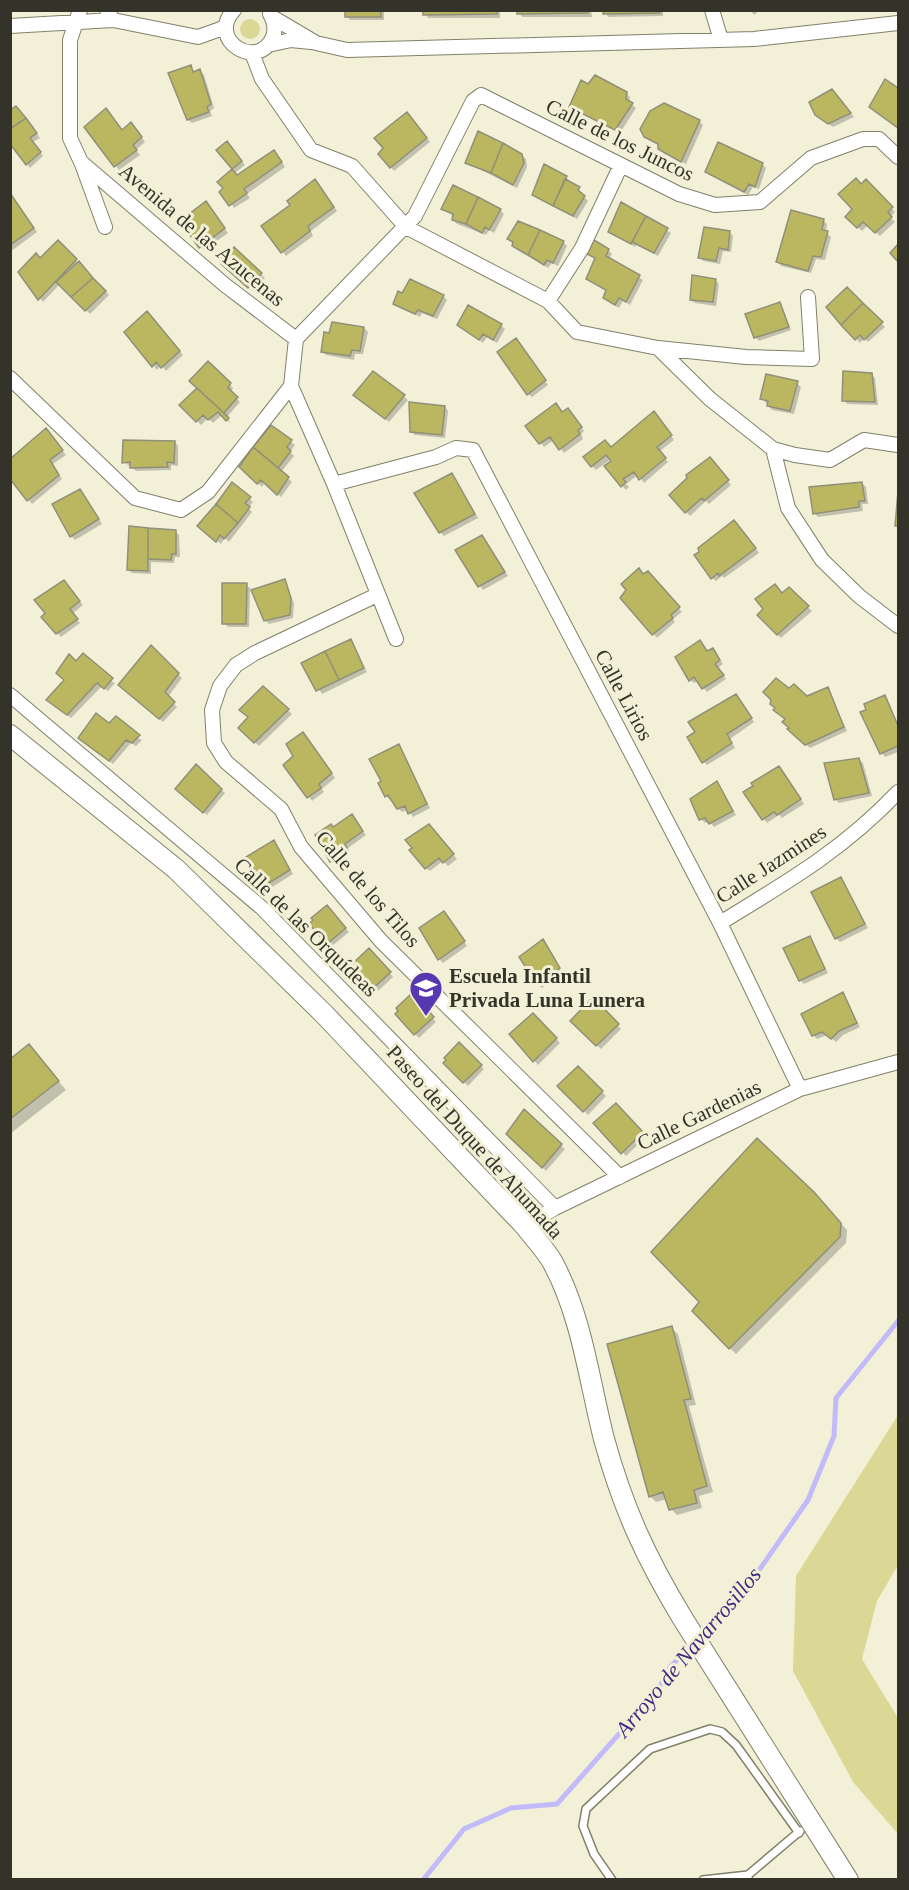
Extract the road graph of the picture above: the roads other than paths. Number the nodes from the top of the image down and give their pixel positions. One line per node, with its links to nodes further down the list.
1 (712, 10): 9 (street)
2 (234, 11): 8 (street)
3 (268, 12): 10 (street); 11 (street)
4 (78, 15): 5 (street); 7 (street); 14 (street, Avenida de las Azucenas)
5 (110, 15): 8 (street)
6 (898, 23): 9 (street)
7 (10, 26)
8 (226, 27): 12 (street)
9 (721, 40): 10 (street)
10 (316, 43): 11 (street)
11 (268, 45): 12 (street)
12 (252, 52): 17 (street)
13 (898, 157): 15 (street, Calle de los Juncos)
14 (81, 162): 16 (street, Avenida de las Azucenas); 20 (street, Avenida de las Azucenas)
15 (621, 165): 17 (street, Calle de los Juncos); 19 (street)
16 (105, 227)
17 (406, 227): 19 (street); 20 (street)
18 (808, 297): 21 (street)
19 (548, 301): 21 (street)
20 (296, 339): 23 (street)
21 (658, 348): 25 (street)
22 (10, 378): 23 (street)
23 (291, 386): 26 (street)
24 (898, 445): 25 (street)
25 (773, 449): 28 (street)
26 (334, 484): 27 (street); 33 (street, Calle Lirios)
27 (377, 595): 29 (street); 36 (street, Calle de los Tilos)
28 (898, 626)
29 (396, 639)
30 (10, 695): 37 (street, Calle de las Orquídeas)
31 (10, 735): 38 (main road, Paseo del Duque de Ahumada)
32 (898, 792): 33 (street, Calle Jazmines)
33 (720, 923): 35 (street, Calle Lirios)
34 (898, 1062): 35 (street, Calle Gardenias)
35 (800, 1089): 36 (street, Calle Gardenias)
36 (620, 1177): 37 (street, Calle Gardenias)
37 (555, 1209): 38 (street, Calle Gardenias)
38 (525, 1226): 39 (main road, Paseo del Duque de Ahumada)
39 (805, 1827): 40 (lane); 41 (lane); 43 (main road, Paseo del Duque de Ahumada)
40 (748, 1877): 42 (lane)
41 (612, 1880)
42 (703, 1880)
43 (848, 1880)

